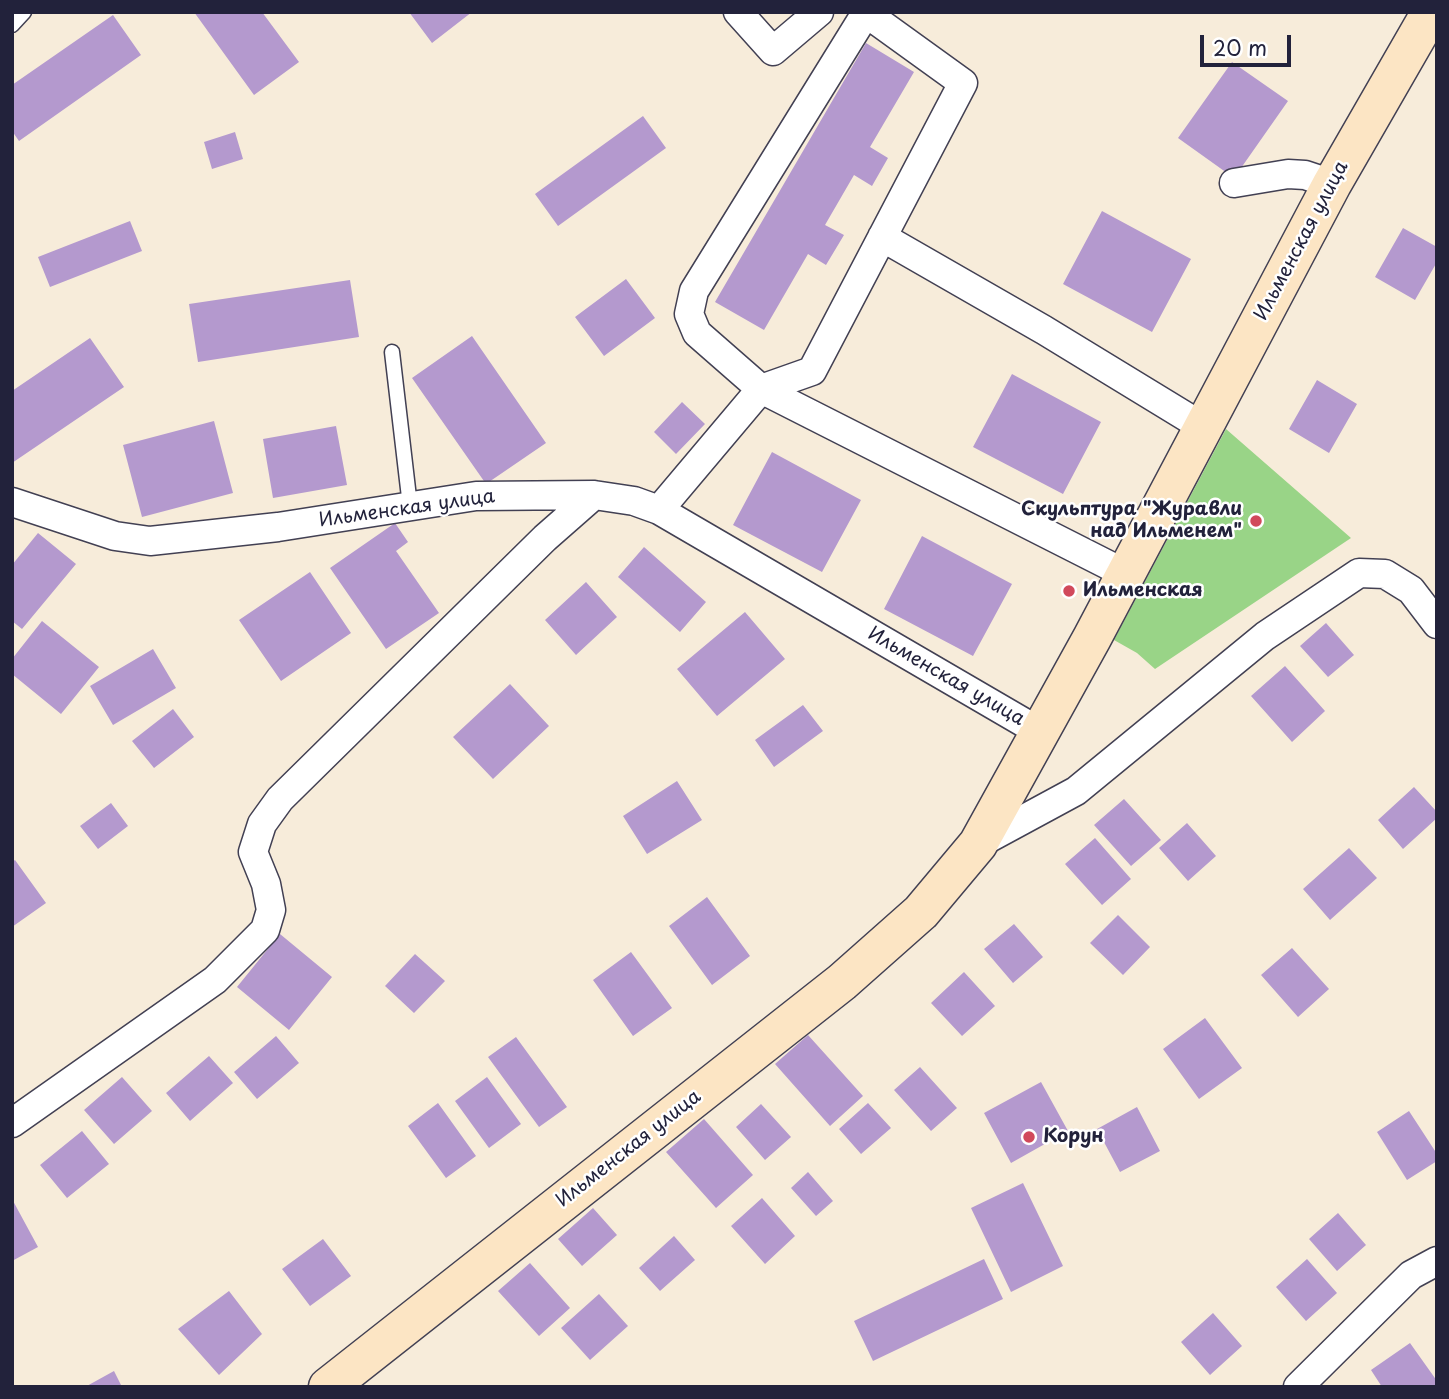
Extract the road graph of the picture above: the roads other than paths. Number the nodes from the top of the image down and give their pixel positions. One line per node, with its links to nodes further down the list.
1 (24, 12): 6 (lane)
2 (738, 12): 3 (street)
3 (819, 12)
4 (866, 12): 9 (street); 11 (street)
5 (1430, 12): 8 (main road, Ильменская улица)
6 (12, 25)
7 (1234, 183): 8 (street)
8 (1332, 184): 12 (main road, Ильменская улица)
9 (882, 237): 11 (street); 12 (street)
10 (392, 352): 15 (lane)
11 (761, 389): 16 (street); 17 (street)
12 (1203, 427): 17 (main road, Ильменская улица)
13 (594, 495): 15 (street, Ильменская улица); 16 (street, Ильменская улица); 21 (street)
14 (12, 502): 15 (street, Ильменская улица)
15 (410, 506)
16 (659, 510): 19 (street, Ильменская улица)
17 (1124, 573): 19 (main road, Ильменская улица)
18 (1437, 624): 20 (street)
19 (1040, 732): 20 (main road, Ильменская улица)
20 (978, 844): 23 (main road, Ильменская улица)
21 (12, 1123)
22 (1437, 1261): 24 (street)
23 (328, 1387)
24 (1298, 1387)

